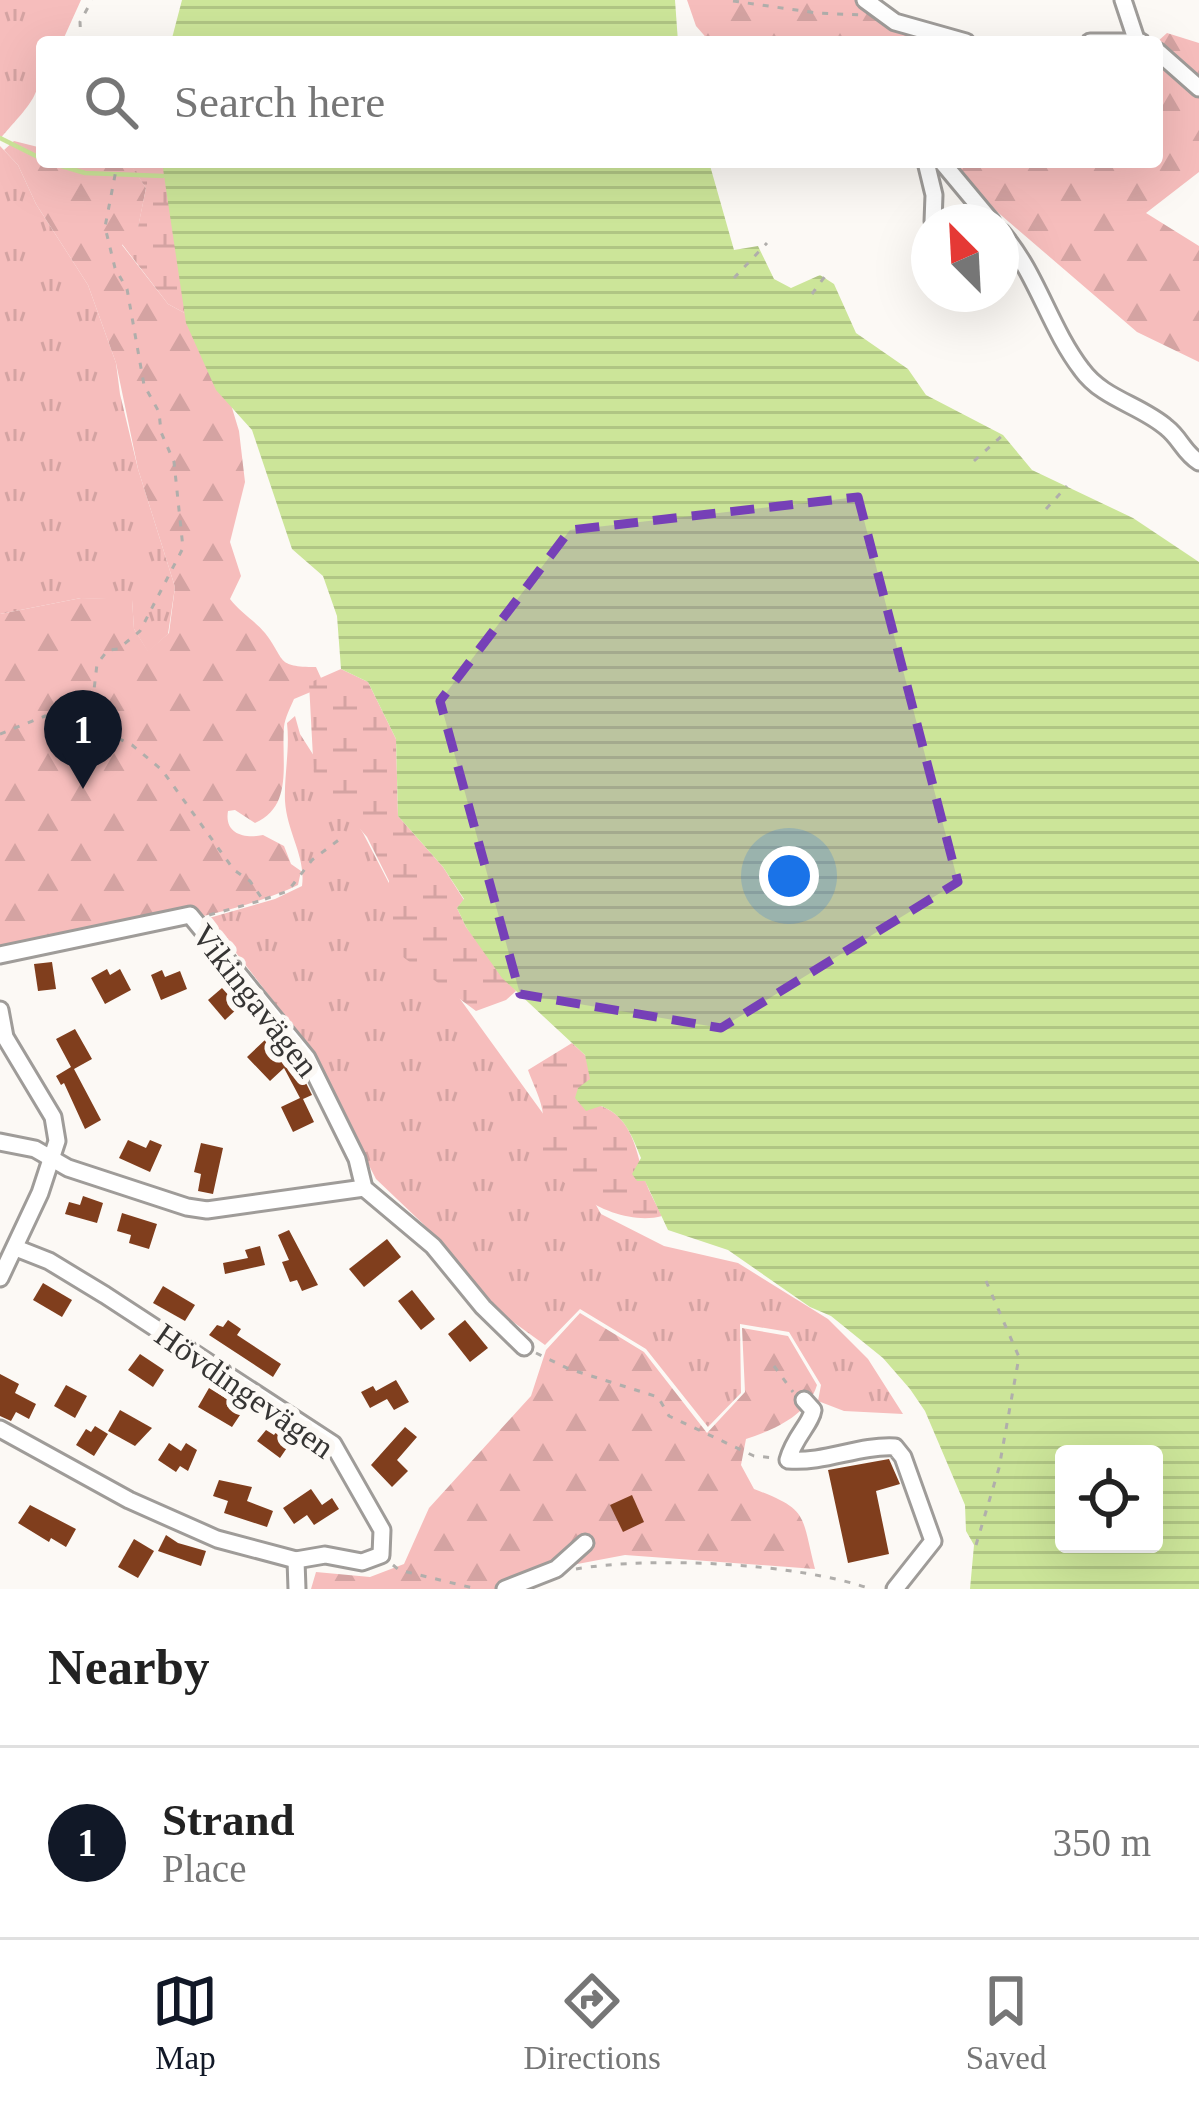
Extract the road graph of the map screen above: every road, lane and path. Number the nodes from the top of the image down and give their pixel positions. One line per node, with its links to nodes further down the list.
1 (92, 0): 5 (path)
2 (1124, 0): 7 (street)
3 (733, 1): 4 (path)
4 (866, 8): 6 (street)
5 (81, 36)
6 (945, 36)
7 (1137, 36)
8 (1163, 56): 9 (street)
9 (1199, 88)
10 (114, 168): 25 (path)
11 (927, 168): 13 (street)
12 (947, 168): 14 (street)
13 (933, 204)
14 (977, 204)
15 (767, 243): 18 (path)
16 (1019, 252): 22 (street)
17 (828, 272): 19 (path)
18 (734, 278)
19 (812, 294)
20 (1003, 435): 21 (path)
21 (974, 461)
22 (1199, 462)
23 (1067, 487): 24 (path)
24 (1046, 509)
25 (90, 725): 26 (path); 28 (path)
26 (0, 734)
27 (344, 836): 28 (path)
28 (263, 900): 29 (path)
29 (194, 920): 30 (street, Vikingavägen); 34 (street, Vikingavägen)
30 (0, 955)
31 (0, 1010): 33 (street)
32 (0, 1142): 33 (street)
33 (53, 1159): 34 (street); 35 (street)
34 (364, 1188): 38 (street)
35 (16, 1248): 36 (street); 45 (street, Hövdingevägen)
36 (0, 1278)
37 (986, 1281): 44 (path)
38 (524, 1347): 42 (path)
39 (775, 1366): 40 (path)
40 (804, 1400): 42 (street)
41 (0, 1429): 46 (street)
42 (788, 1460): 48 (street)
43 (585, 1543): 47 (street)
44 (976, 1545)
45 (381, 1555): 46 (street); 49 (path)
46 (296, 1560): 50 (street)
47 (545, 1574): 51 (street); 52 (path)
48 (897, 1587)
49 (476, 1588)
50 (296, 1589)
51 (506, 1589)
52 (871, 1589)

